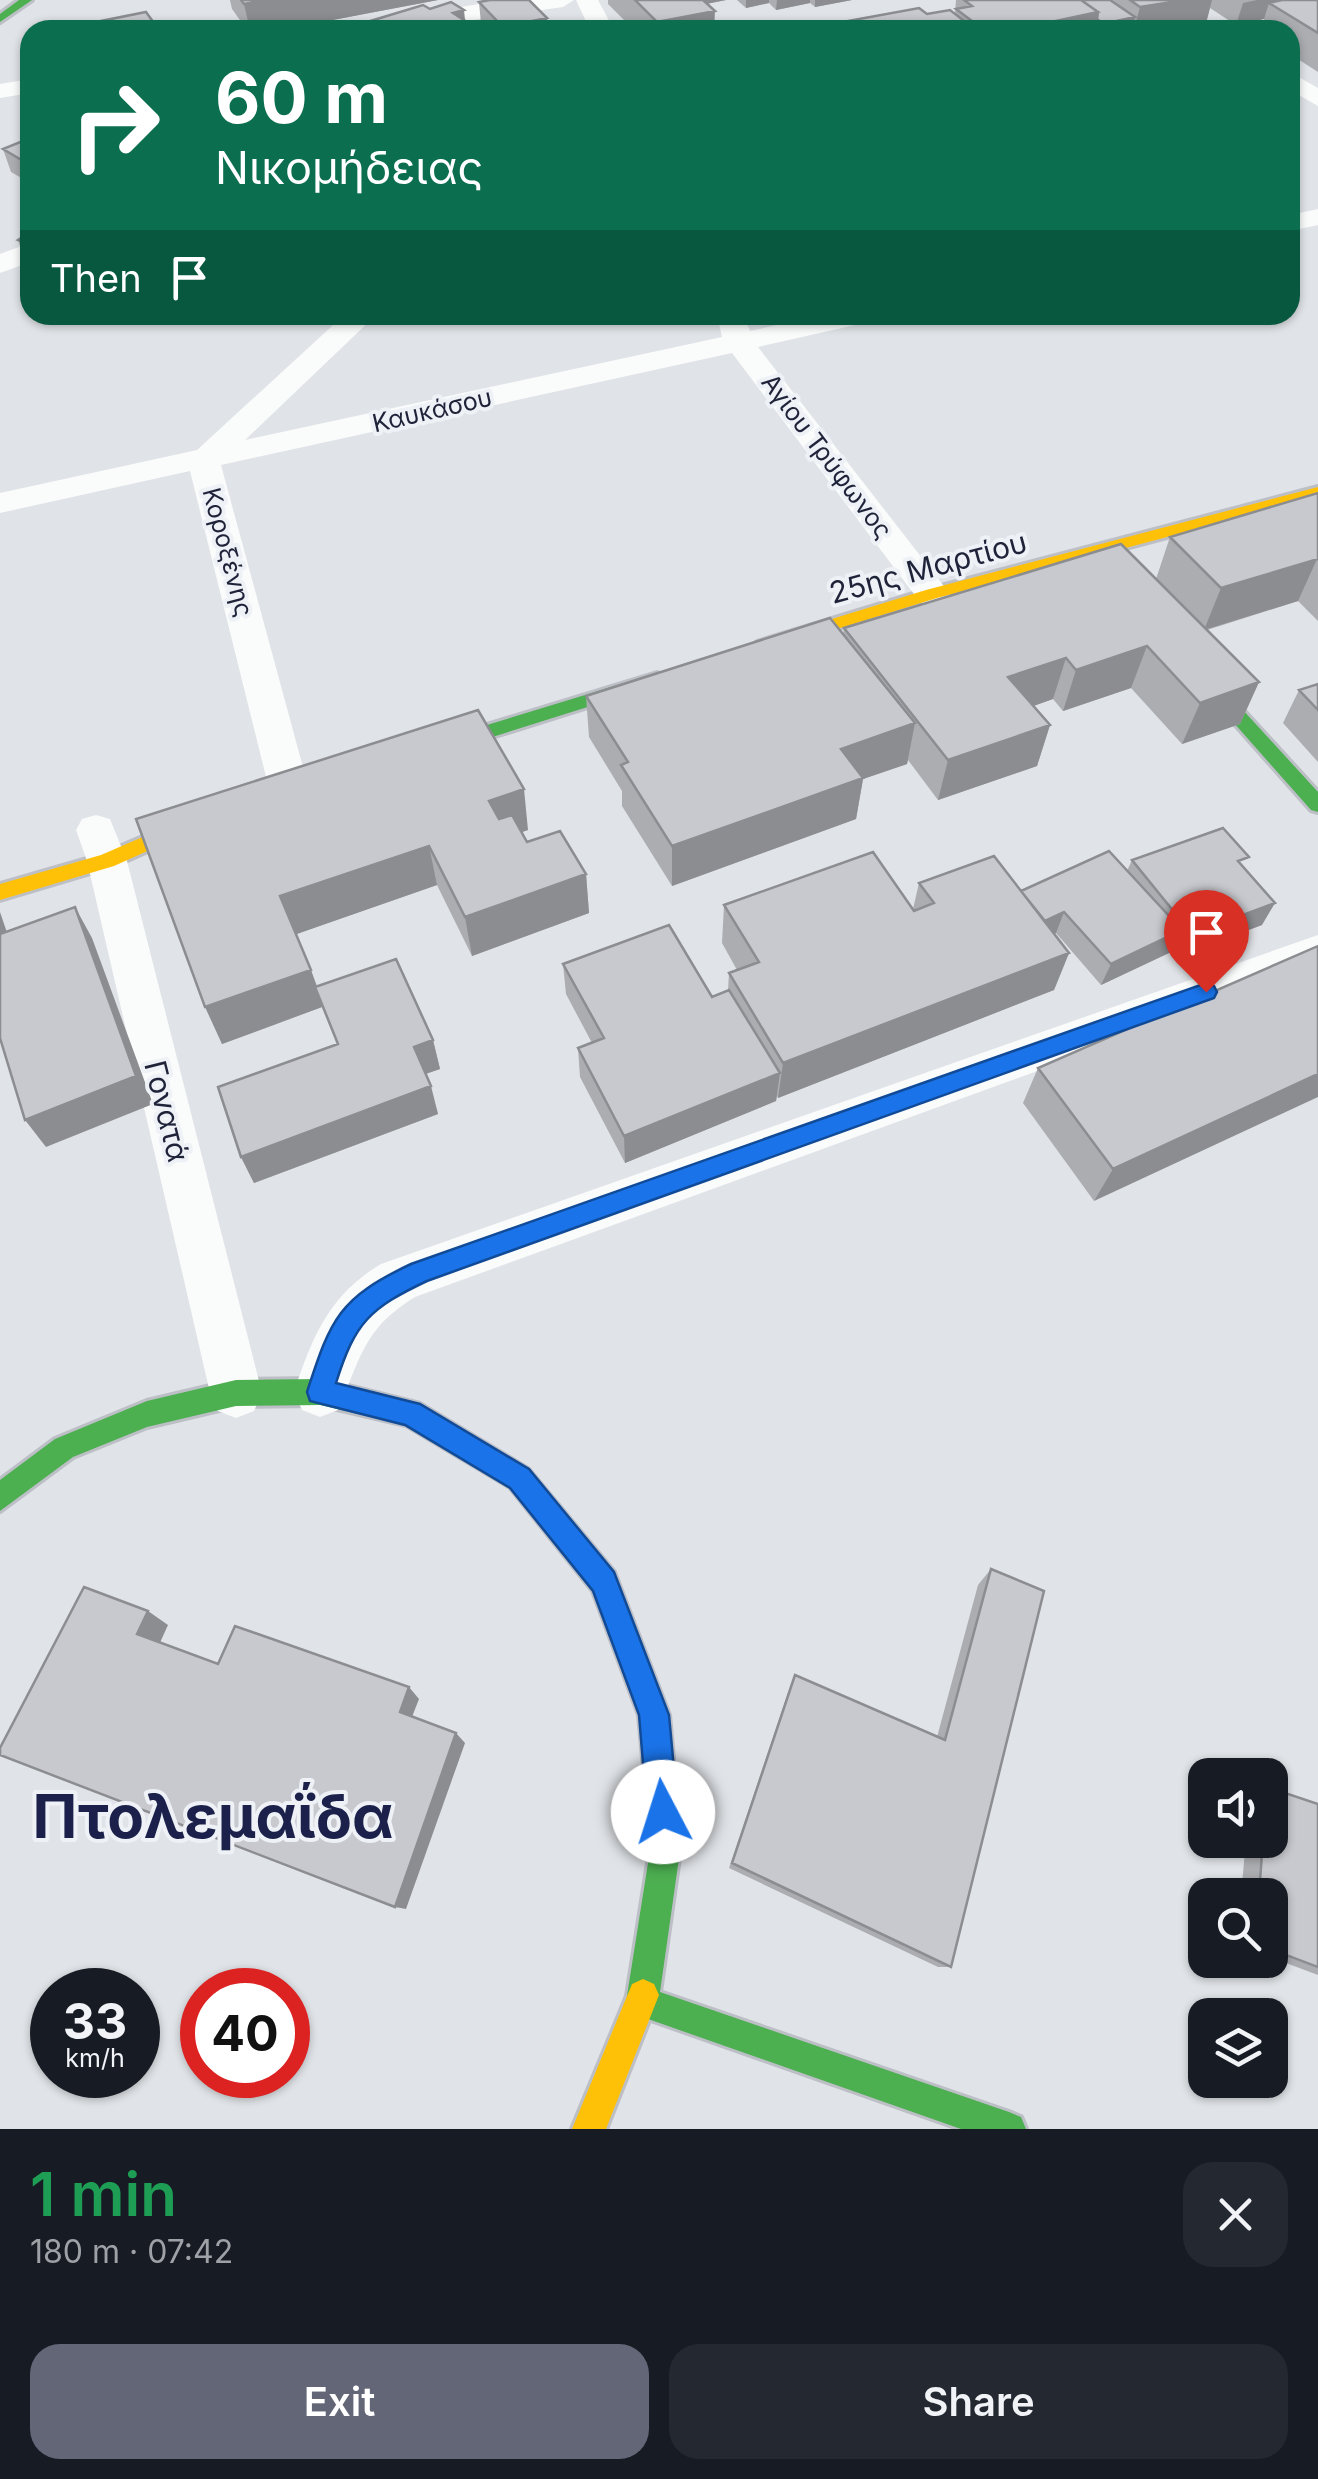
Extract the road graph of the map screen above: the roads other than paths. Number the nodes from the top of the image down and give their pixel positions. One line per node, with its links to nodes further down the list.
1 (26, 0): 4 (street)
2 (563, 0): 3 (street)
3 (470, 5): 5 (street)
4 (0, 19)
5 (409, 20)
6 (350, 325): 9 (street, Κοροξένης)
7 (764, 325): 8 (street, Καυκάσου)
8 (734, 328): 9 (street, Καυκάσου); 12 (street, Αγίου Τρύφωνος)
9 (204, 461): 11 (street, Καυκάσου); 17 (street, Κοροξένης)
10 (1318, 492): 12 (street, 25ης Μαρτίου)
11 (0, 503)
12 (932, 594): 14 (street, 25ης Μαρτίου)
13 (1172, 642): 18 (street)
14 (743, 652)
15 (686, 670): 16 (street)
16 (403, 758)
17 (290, 792)
18 (1318, 805)
19 (143, 820): 20 (street)
20 (98, 838): 21 (street); 24 (street, Γονατά)
21 (0, 892)
22 (1318, 952): 23 (street)
23 (320, 1392): 24 (street); 26 (street)
24 (236, 1393): 25 (street)
25 (0, 1497)
26 (642, 2002): 27 (street); 28 (street)
27 (589, 2129)
28 (1009, 2129)

